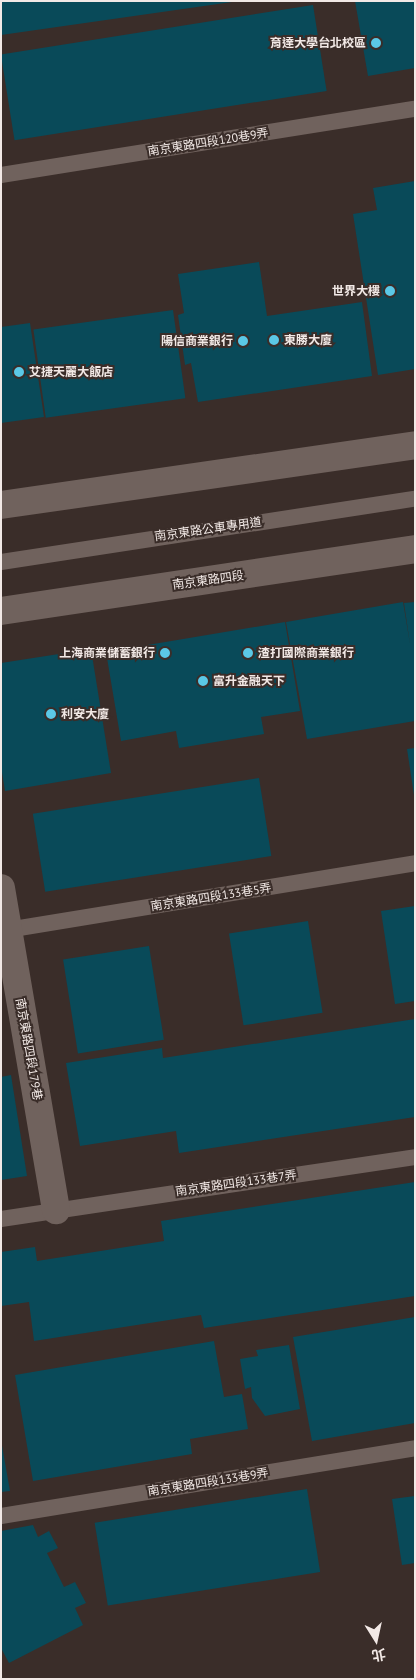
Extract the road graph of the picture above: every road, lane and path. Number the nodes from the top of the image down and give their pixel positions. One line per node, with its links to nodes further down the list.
1 (415, 109): 2 (lane, 南京東路四段120巷9弄)
2 (1, 174)
3 (415, 445): 5 (main road)
4 (415, 498): 7 (lane, 南京東路公車專用道)
5 (1, 506)
6 (415, 549): 8 (main road, 南京東路四段)
7 (1, 562)
8 (1, 611)
9 (415, 864): 11 (lane, 南京東路四段133巷5弄)
10 (1, 888): 11 (main road, 南京東路四段179巷)
11 (5, 931): 13 (main road, 南京東路四段179巷)
12 (415, 1157): 13 (lane, 南京東路四段133巷7弄)
13 (56, 1210): 14 (lane, 南京東路四段133巷7弄)
14 (1, 1219)
15 (415, 1448): 16 (lane, 南京東路四段133巷9弄)
16 (1, 1516)

